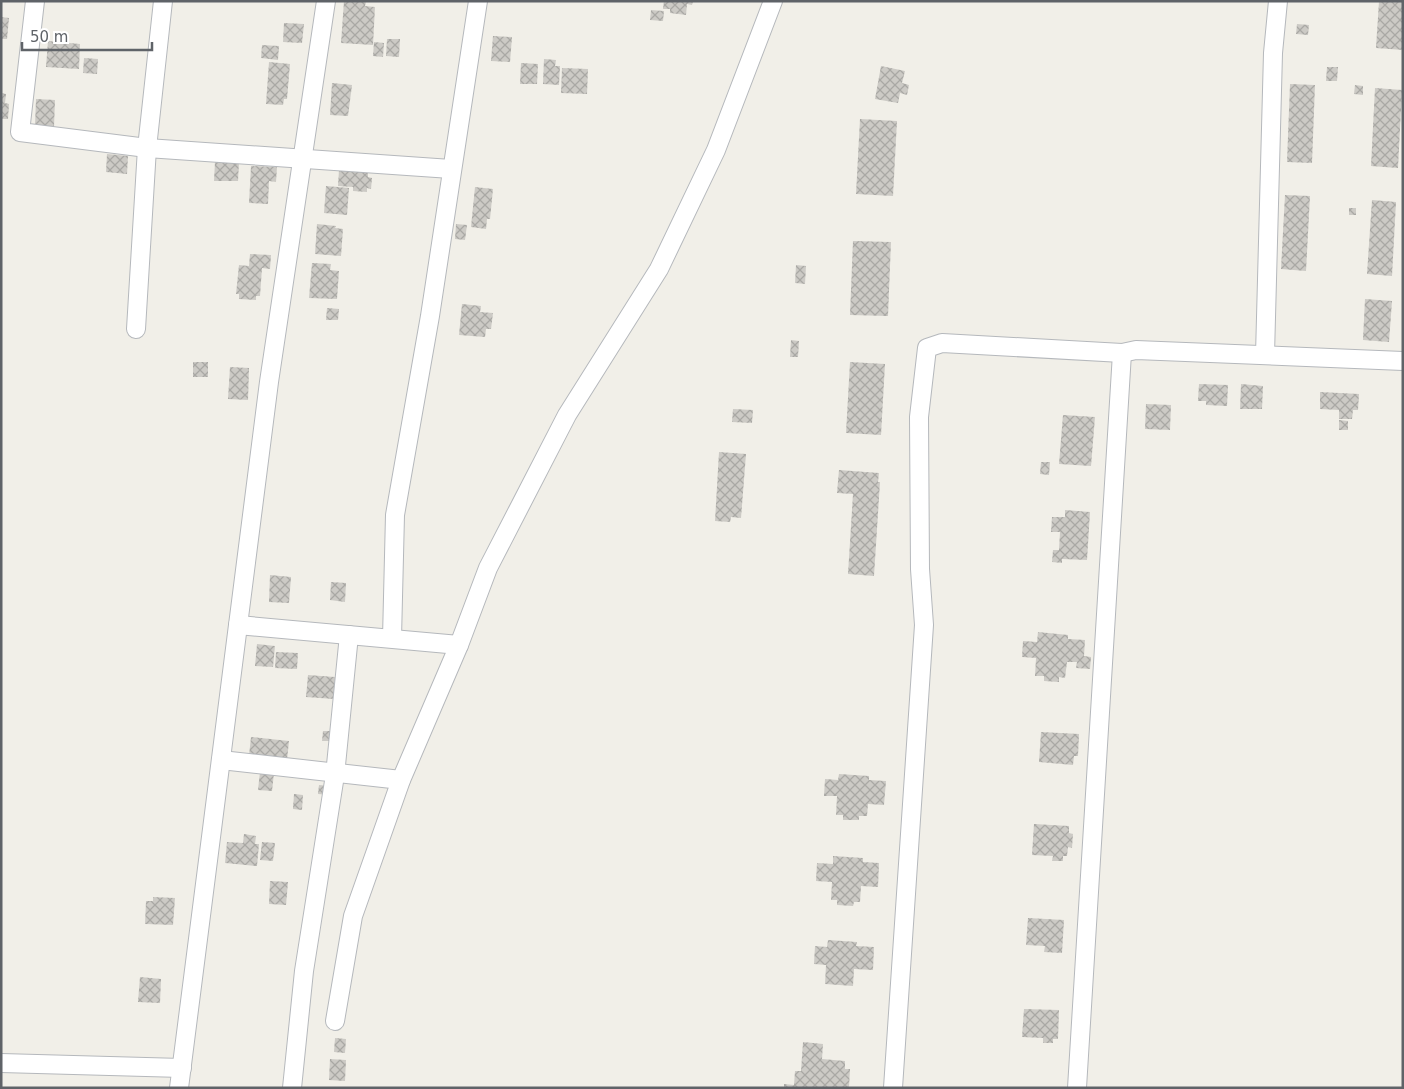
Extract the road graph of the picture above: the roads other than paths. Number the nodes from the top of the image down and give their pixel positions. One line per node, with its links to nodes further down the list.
1 (35, 1): 7 (street)
2 (163, 1): 7 (street)
3 (326, 1): 8 (street)
4 (478, 1): 9 (street)
5 (773, 1): 17 (street)
6 (1278, 1): 12 (street)
7 (147, 148): 8 (street); 10 (street)
8 (303, 157): 9 (street); 14 (street)
9 (451, 170): 16 (street)
10 (136, 330)
11 (1122, 354): 12 (street); 26 (street); 27 (street)
12 (1264, 355): 13 (street)
13 (1403, 361)
14 (238, 625): 15 (street); 18 (street)
15 (349, 635): 16 (street); 19 (street)
16 (392, 638): 17 (street)
17 (459, 645): 20 (street)
18 (221, 760): 19 (street); 23 (street)
19 (335, 775): 20 (street); 25 (street)
20 (401, 780): 21 (street)
21 (335, 1021)
22 (1, 1063): 23 (street)
23 (182, 1068): 24 (street)
24 (179, 1088)
25 (292, 1088)
26 (893, 1088)
27 (1077, 1088)

